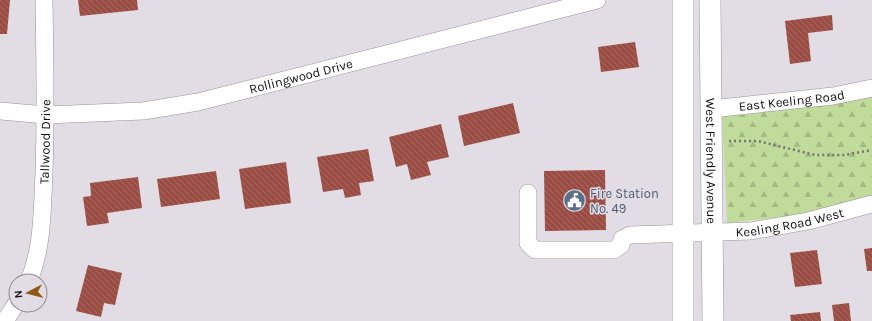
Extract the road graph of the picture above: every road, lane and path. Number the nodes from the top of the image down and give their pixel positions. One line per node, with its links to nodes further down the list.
1 (44, 0): 8 (street, Tallwood Drive)
2 (597, 0): 8 (street, Rollingwood Drive)
3 (683, 0): 14 (main road, West Friendly Avenue)
4 (710, 0): 6 (main road, West Friendly Avenue)
5 (872, 88): 6 (street, East Keeling Road)
6 (711, 109): 9 (main road, West Friendly Avenue)
7 (0, 111): 8 (street, Rollingwood Drive)
8 (46, 115): 15 (street, Tallwood Drive)
9 (711, 142): 10 (path); 13 (main road, West Friendly Avenue)
10 (872, 150)
11 (528, 193): 14 (street, Keeling Road West)
12 (872, 204): 13 (street, Keeling Road West)
13 (712, 232): 14 (street, Keeling Road West); 17 (main road, West Friendly Avenue)
14 (683, 233): 16 (main road, West Friendly Avenue)
15 (32, 273)
16 (683, 321)
17 (713, 321)

